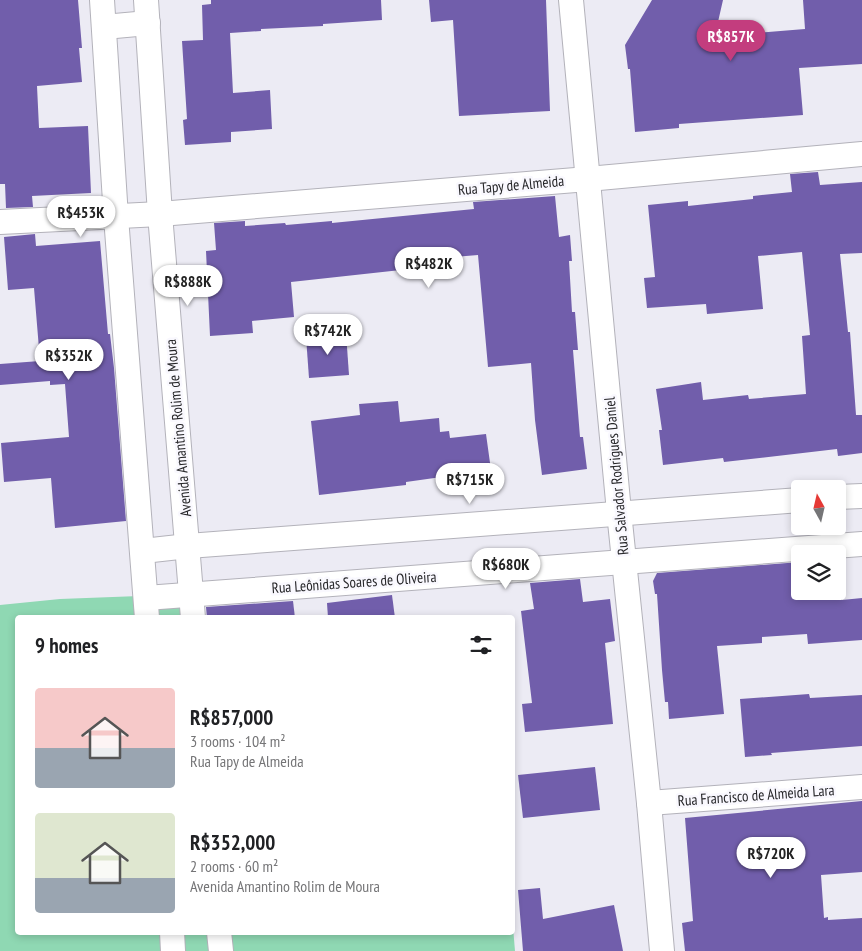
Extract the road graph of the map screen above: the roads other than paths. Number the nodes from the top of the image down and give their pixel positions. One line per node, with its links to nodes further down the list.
1 (102, 0): 4 (street)
2 (572, 0): 6 (street, Rua Salvador Rodrigues Daniel)
3 (147, 12): 4 (street); 7 (street, Avenida Amantino Rolim de Moura)
4 (104, 26): 8 (street)
5 (862, 154): 6 (street, Rua Tapy de Almeida)
6 (588, 179): 7 (street, Rua Tapy de Almeida); 13 (street, Rua Salvador Rodrigues Daniel)
7 (160, 214): 8 (street, Rua Tapy de Almeida); 15 (street, Avenida Amantino Rolim de Moura)
8 (116, 217): 9 (street, Rua Tapy de Almeida); 16 (street)
9 (0, 222)
10 (862, 496): 11 (street)
11 (846, 497)
12 (791, 501): 13 (street)
13 (619, 512): 15 (street); 17 (street, Rua Salvador Rodrigues Daniel)
14 (862, 544): 17 (street, Rua Leônidas Soares de Oliveira)
15 (188, 546): 16 (street); 18 (street, Avenida Amantino Rolim de Moura)
16 (143, 551): 19 (street)
17 (624, 562): 18 (street, Rua Leônidas Soares de Oliveira); 22 (street, Rua Salvador Rodrigues Daniel)
18 (192, 594): 19 (street, Rua Leônidas Soares de Oliveira); 20 (street, Avenida Amantino Rolim de Moura)
19 (147, 608)
20 (194, 615)
21 (862, 787): 22 (street, Rua Francisco de Almeida Lara)
22 (649, 803): 27 (street, Rua Salvador Rodrigues Daniel)
23 (172, 935): 25 (street)
24 (219, 935): 26 (street)
25 (173, 951)
26 (221, 951)
27 (662, 951)

